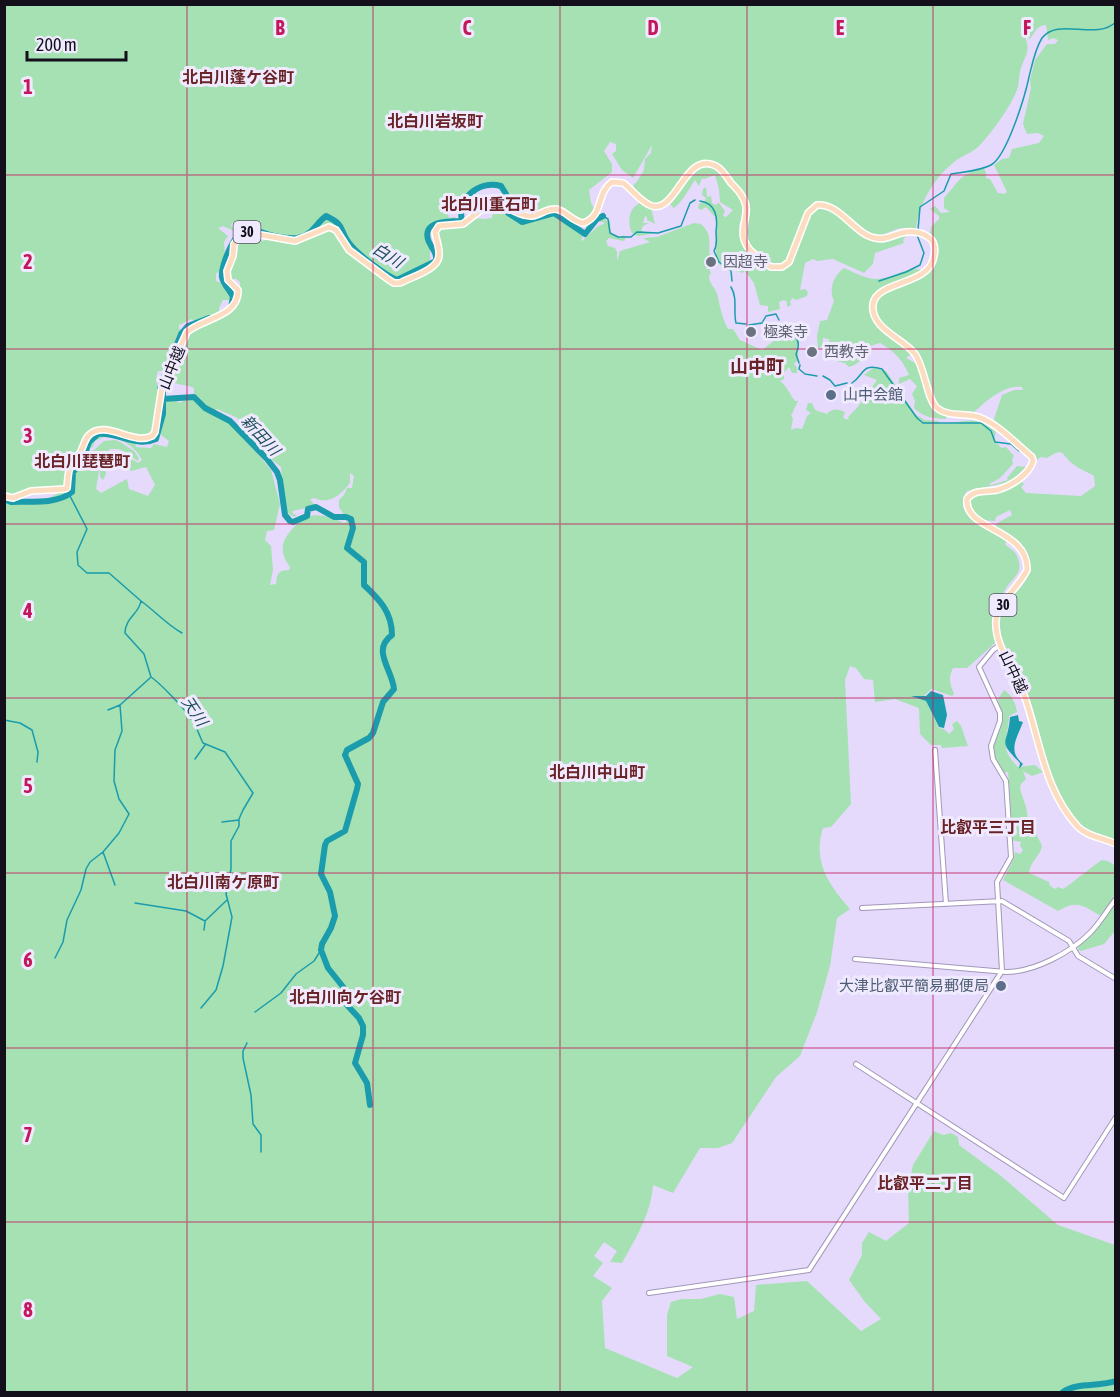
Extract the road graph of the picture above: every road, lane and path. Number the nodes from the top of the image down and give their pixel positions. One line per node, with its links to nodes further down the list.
1 (4, 496): 2 (main road, 山中越 / 30)
2 (1000, 645): 4 (main road, 山中越 / 30); 6 (street)
3 (935, 750): 7 (street)
4 (1116, 844)
5 (1116, 899): 9 (street)
6 (998, 901): 7 (street); 9 (street); 11 (street)
7 (946, 904): 8 (street)
8 (862, 908)
9 (1072, 946): 11 (street); 12 (street)
10 (855, 959): 11 (street)
11 (1002, 971): 14 (street)
12 (1116, 979)
13 (856, 1064): 14 (street)
14 (917, 1103): 15 (street); 16 (street)
15 (1116, 1117)
16 (649, 1293)

